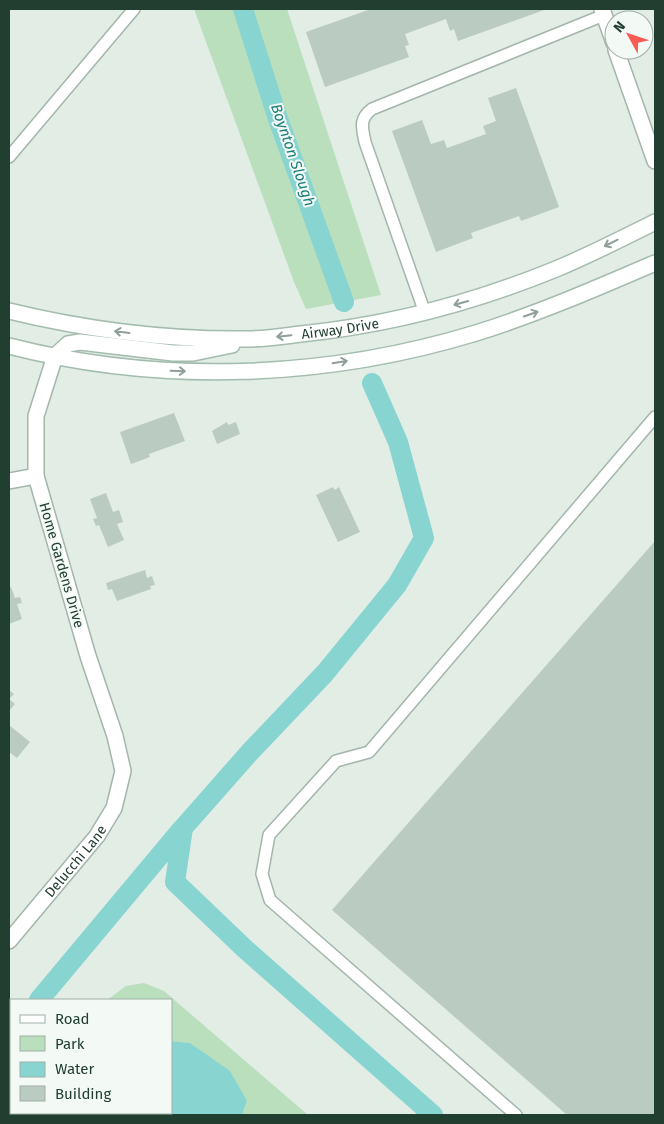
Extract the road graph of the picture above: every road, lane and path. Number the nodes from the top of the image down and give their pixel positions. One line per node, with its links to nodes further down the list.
1 (134, 9): 4 (lane)
2 (603, 12): 9 (lane)
3 (620, 60): 5 (main road)
4 (9, 157)
5 (655, 161)
6 (655, 222): 9 (main road, Airway Drive, one-way to 9)
7 (655, 263): 12 (main road, one-way to 7)
8 (9, 311): 10 (main road, Airway Drive, one-way to 8)
9 (425, 314): 10 (main road, Airway Drive, one-way to 10)
10 (250, 340): 12 (main road)
11 (9, 346): 12 (main road)
12 (55, 356): 14 (main road, Home Gardens Drive)
13 (655, 417): 18 (lane)
14 (36, 476): 15 (main road); 16 (main road, Home Gardens Drive)
15 (9, 481)
16 (122, 771): 17 (main road, Delucchi Lane)
17 (9, 941)
18 (516, 1115)

